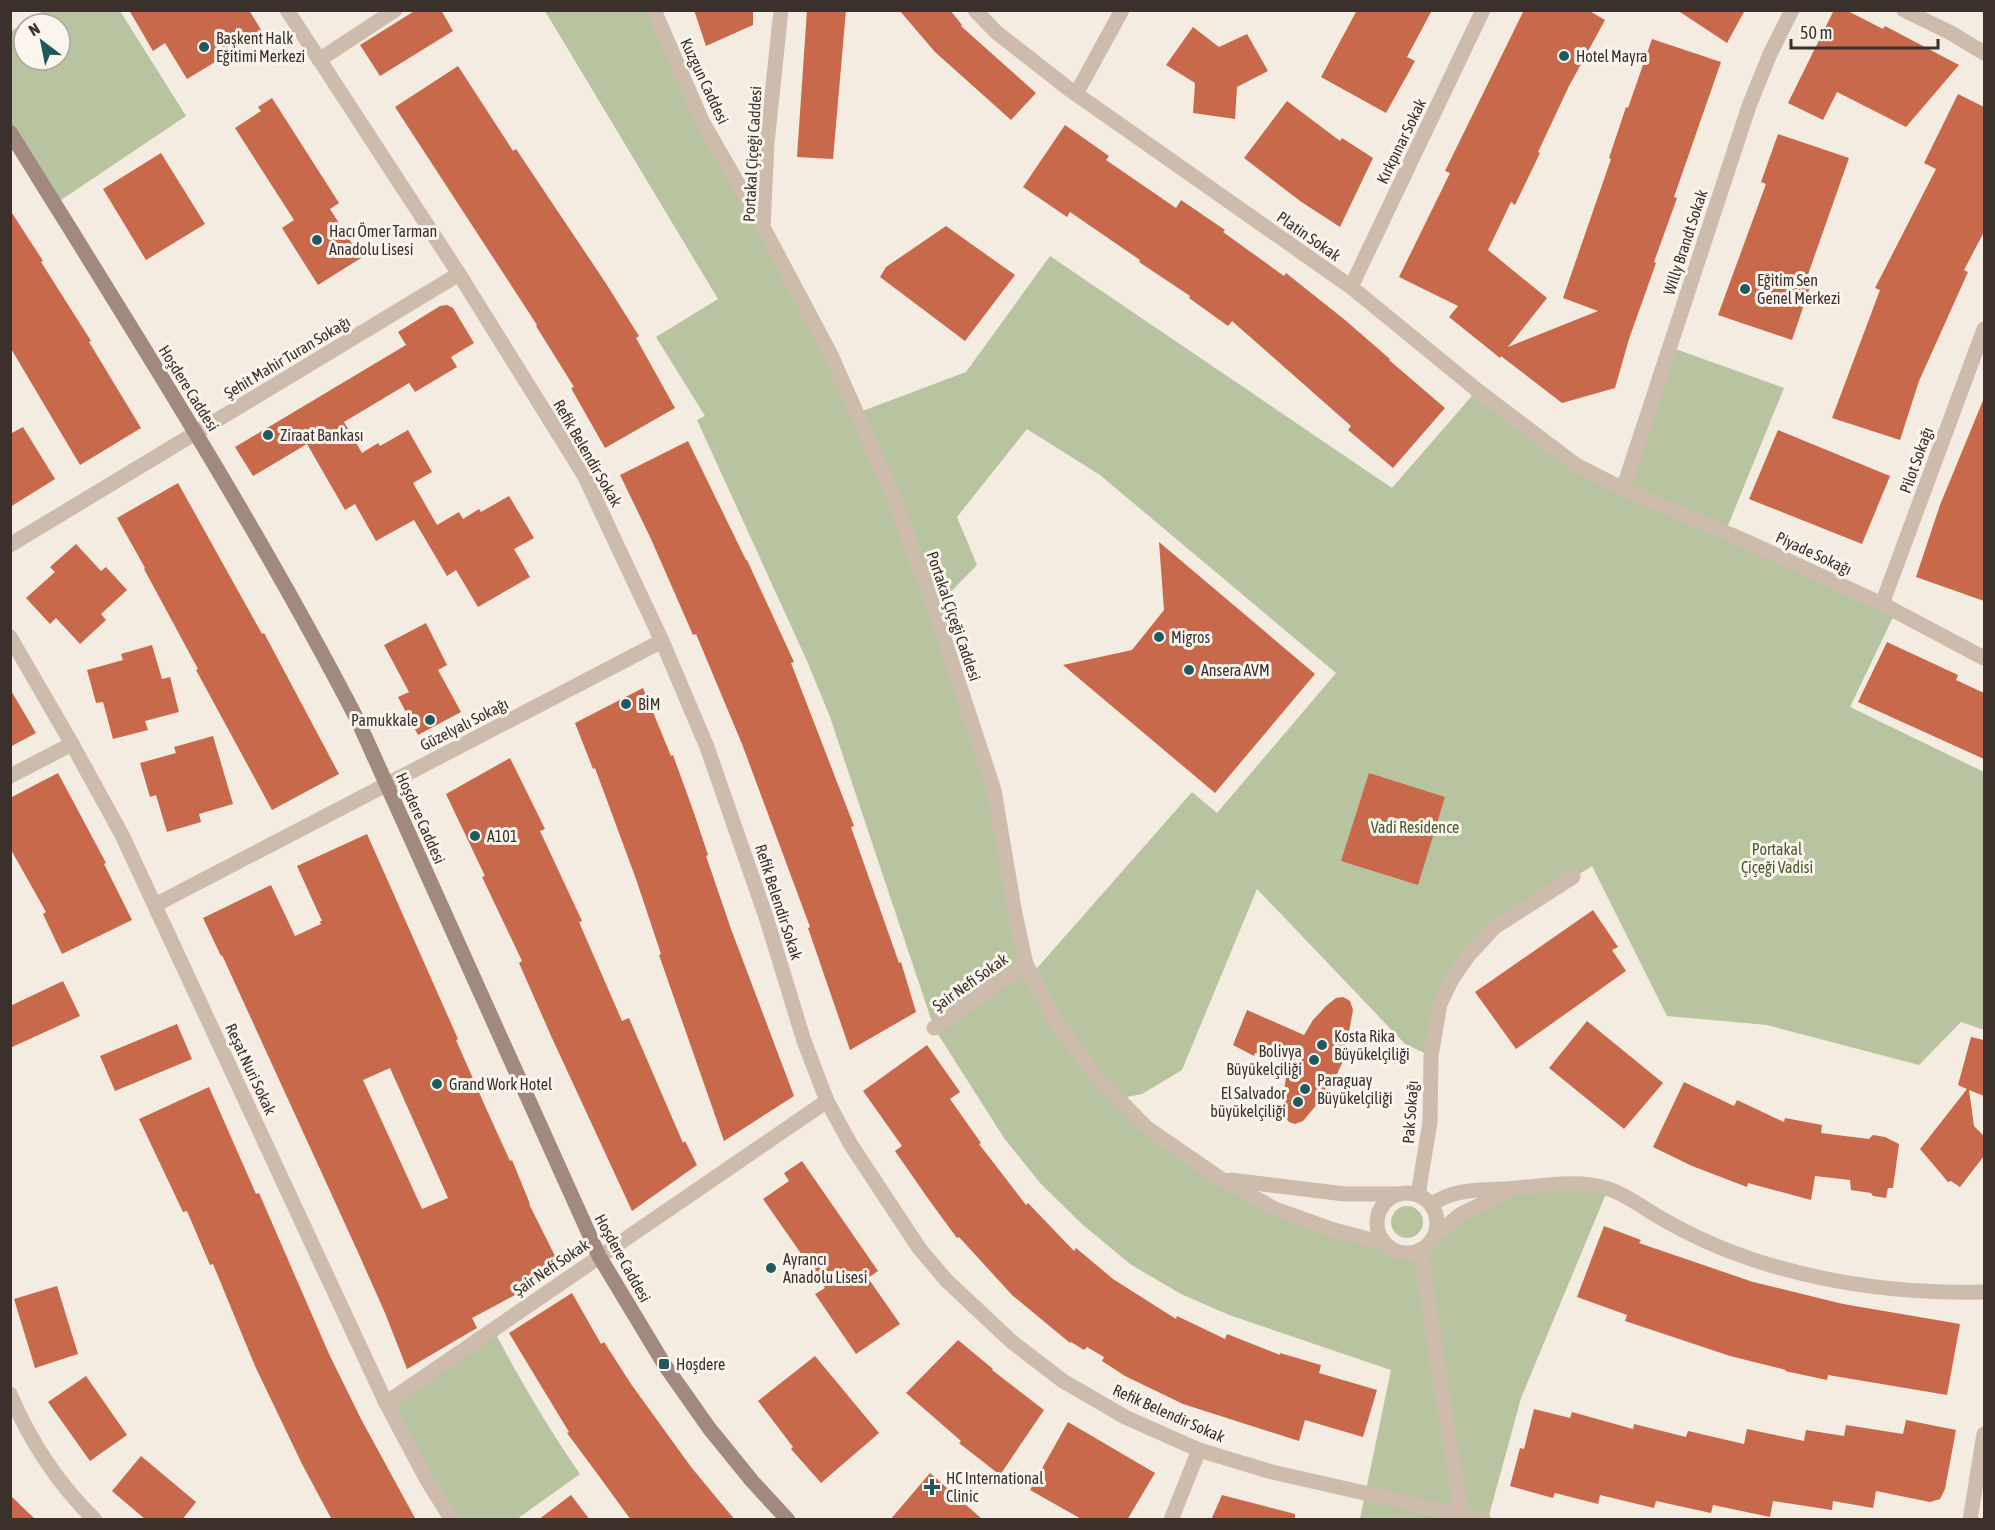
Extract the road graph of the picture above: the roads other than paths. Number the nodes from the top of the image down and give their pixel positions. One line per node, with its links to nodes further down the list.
1 (287, 10): 11 (street, Refik Belendir Sokak)
2 (395, 10): 11 (street)
3 (654, 10): 14 (street, Kuzgun Caddesi)
4 (782, 10): 14 (street, Portakal Çiçeği Caddesi)
5 (975, 10): 12 (street, Platin Sokak)
6 (1122, 10): 12 (street)
7 (1483, 10): 16 (street, Kırkpınar Sokak)
8 (1792, 10): 19 (street, Willy Brandt Sokak)
9 (1904, 10): 10 (street)
10 (1984, 53)
11 (319, 60): 15 (street, Refik Belendir Sokak)
12 (1076, 94): 16 (street, Platin Sokak)
13 (10, 132): 18 (main road, Hoşdere Caddesi)
14 (763, 227): 30 (street, Portakal Çiçeği Caddesi)
15 (459, 274): 18 (street, Şehit Mahir Turan Sokağı); 23 (street, Refik Belendir Sokak)
16 (1351, 287): 19 (street, Platin Sokak)
17 (1984, 328): 21 (street, Pilot Sokağı)
18 (196, 433): 20 (street, Şehit Mahir Turan Sokağı); 27 (main road, Hoşdere Caddesi)
19 (1623, 489): 21 (street, Piyade Sokağı)
20 (10, 545)
21 (1882, 604): 24 (street, Piyade Sokağı)
22 (10, 637): 25 (street, Reşat Nuri Sokak)
23 (662, 641): 27 (street, Güzelyalı Sokağı); 32 (street, Refik Belendir Sokak)
24 (1984, 658)
25 (72, 744): 26 (street); 29 (street, Reşat Nuri Sokak)
26 (10, 776)
27 (386, 785): 29 (street, Güzelyalı Sokağı); 41 (main road, Hoşdere Caddesi)
28 (1574, 877): 36 (street, Pak Sokağı)
29 (155, 905): 44 (street, Reşat Nuri Sokak)
30 (1026, 964): 31 (street, Şair Nefi Sokak); 33 (street, Portakal Çiçeği Caddesi)
31 (934, 1028)
32 (827, 1101): 41 (street, Şair Nefi Sokak); 46 (street, Refik Belendir Sokak)
33 (1221, 1179): 35 (street, Portakal Çiçeği Caddesi); 39 (street, Portakal Çiçeği Caddesi)
34 (1516, 1188): 37 (street); 38 (street); 42 (street)
35 (1400, 1194): 36 (street, Portakal Çiçeği Caddesi); 39 (street)
36 (1418, 1195): 37 (street)
37 (1431, 1205): 38 (street)
38 (1434, 1236): 40 (street)
39 (1384, 1243): 40 (street, Portakal Çiçeği Caddesi)
40 (1420, 1250): 47 (street)
41 (599, 1256): 44 (street, Şair Nefi Sokak); 50 (main road, Hoşdere Caddesi)
42 (1984, 1292)
43 (10, 1394): 48 (street)
44 (386, 1402): 49 (street, Reşat Nuri Sokak)
45 (1984, 1434): 53 (street)
46 (1199, 1450): 47 (street, Refik Belendir Sokak); 51 (street)
47 (1461, 1515): 52 (street, Refik Belendir Sokak)
48 (95, 1520)
49 (452, 1520)
50 (788, 1520)
51 (1171, 1520)
52 (1484, 1520)
53 (1970, 1520)

